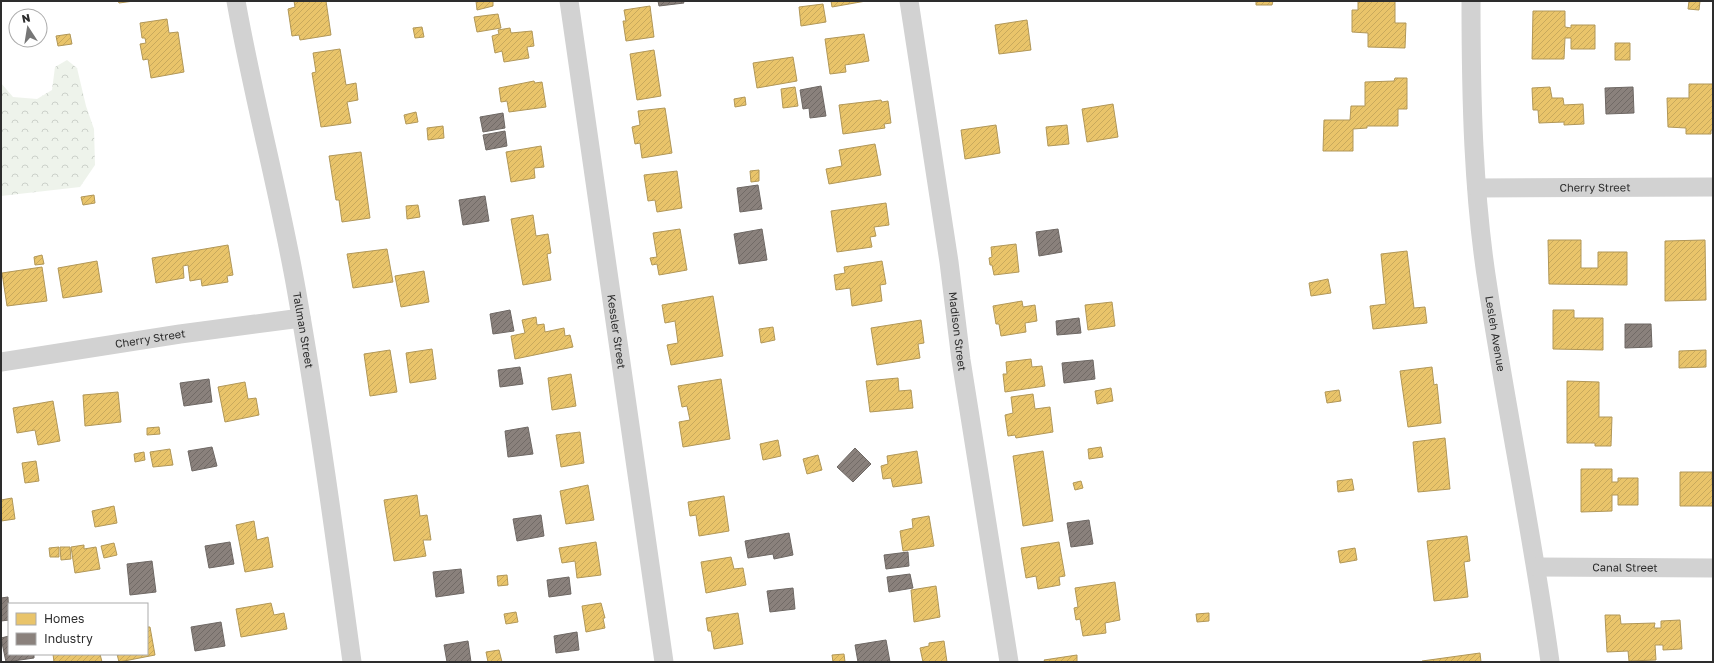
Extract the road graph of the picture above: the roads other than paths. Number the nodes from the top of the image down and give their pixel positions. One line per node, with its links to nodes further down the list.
1 (236, 1): 7 (street, Tallman Street)
2 (569, 1): 12 (street, Kessler Street)
3 (909, 1): 13 (street, Madison Street)
4 (1471, 1): 6 (street, Lesleh Avenue)
5 (1713, 187): 6 (street, Cherry Street)
6 (1477, 188): 9 (street, Lesleh Avenue)
7 (301, 318): 8 (street, Cherry Street); 11 (street, Tallman Street)
8 (1, 362)
9 (1537, 567): 10 (street, Canal Street); 14 (street, Lesleh Avenue)
10 (1713, 568)
11 (352, 662)
12 (664, 662)
13 (1009, 662)
14 (1550, 662)

